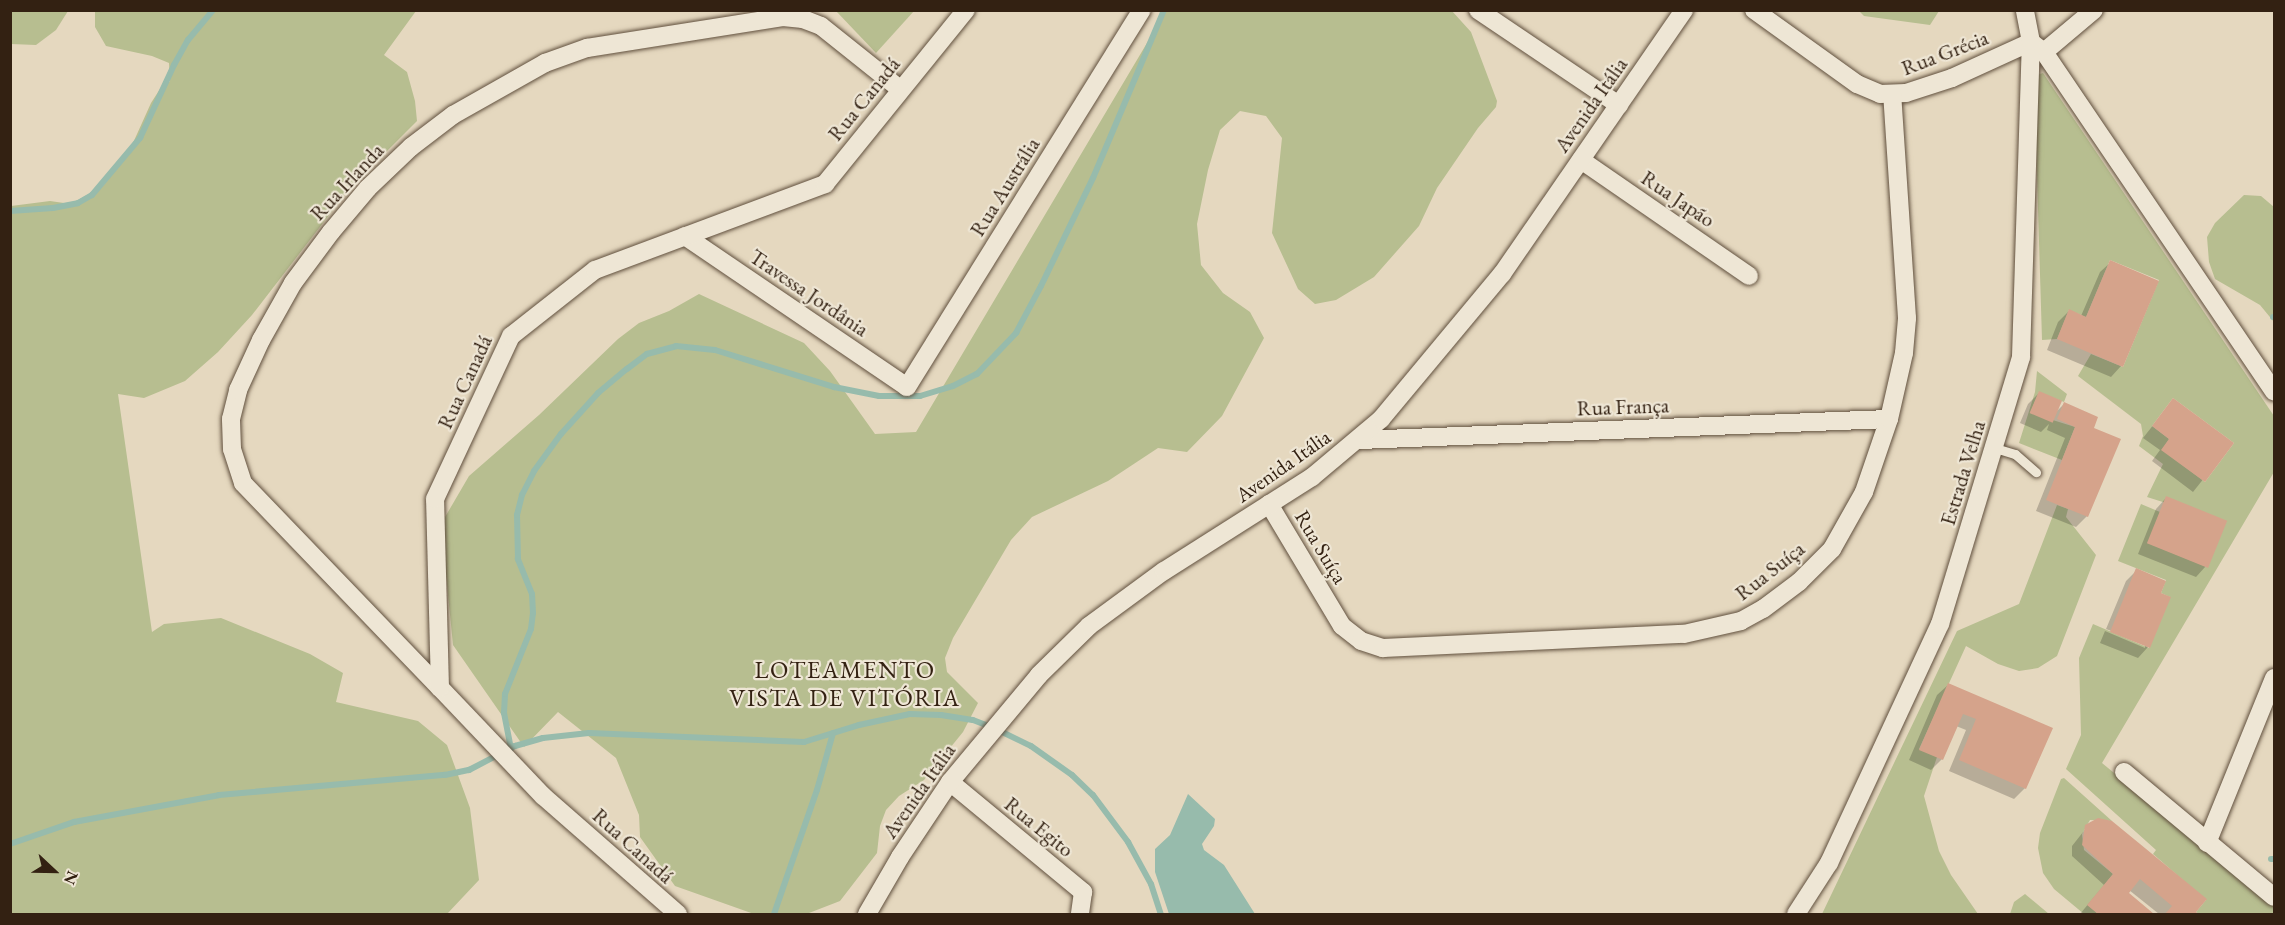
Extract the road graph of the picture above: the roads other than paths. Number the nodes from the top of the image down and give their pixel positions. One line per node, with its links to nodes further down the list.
1 (966, 10): 9 (street, Rua Canadá)
2 (1142, 10): 15 (street, Rua Austrália)
3 (1478, 10): 11 (street)
4 (1684, 10): 11 (street, Avenida Itália)
5 (1754, 10): 10 (street, Rua Grécia)
6 (2025, 10): 8 (street, Estrada Velha)
7 (2094, 10): 8 (street, Rua Grécia)
8 (2037, 47): 10 (street, Rua Grécia); 16 (street); 19 (street, Estrada Velha)
9 (900, 89): 13 (street, Rua Canadá); 23 (street, Rua Irlanda)
10 (1892, 95): 17 (street, Rua Suíça)
11 (1619, 105): 12 (street, Avenida Itália)
12 (1581, 160): 14 (street, Rua Japão); 18 (street, Avenida Itália)
13 (685, 236): 15 (street, Travessa Jordânia); 23 (street, Rua Canadá)
14 (1749, 276)
15 (907, 387)
16 (2274, 392)
17 (1889, 419): 18 (street, Rua França); 21 (street, Rua Suíça)
18 (1359, 440): 21 (street, Avenida Itália)
19 (1995, 448): 20 (lane); 31 (street, Estrada Velha)
20 (2036, 472)
21 (1269, 504): 25 (street, Avenida Itália)
22 (2274, 678): 26 (street)
23 (440, 688): 28 (street, Rua Canadá)
24 (2124, 772): 26 (street)
25 (950, 782): 29 (street, Avenida Itália); 30 (street, Rua Egito)
26 (2207, 843): 27 (street)
27 (2273, 890)
28 (678, 915)
29 (867, 915)
30 (1080, 915)
31 (1796, 915)

